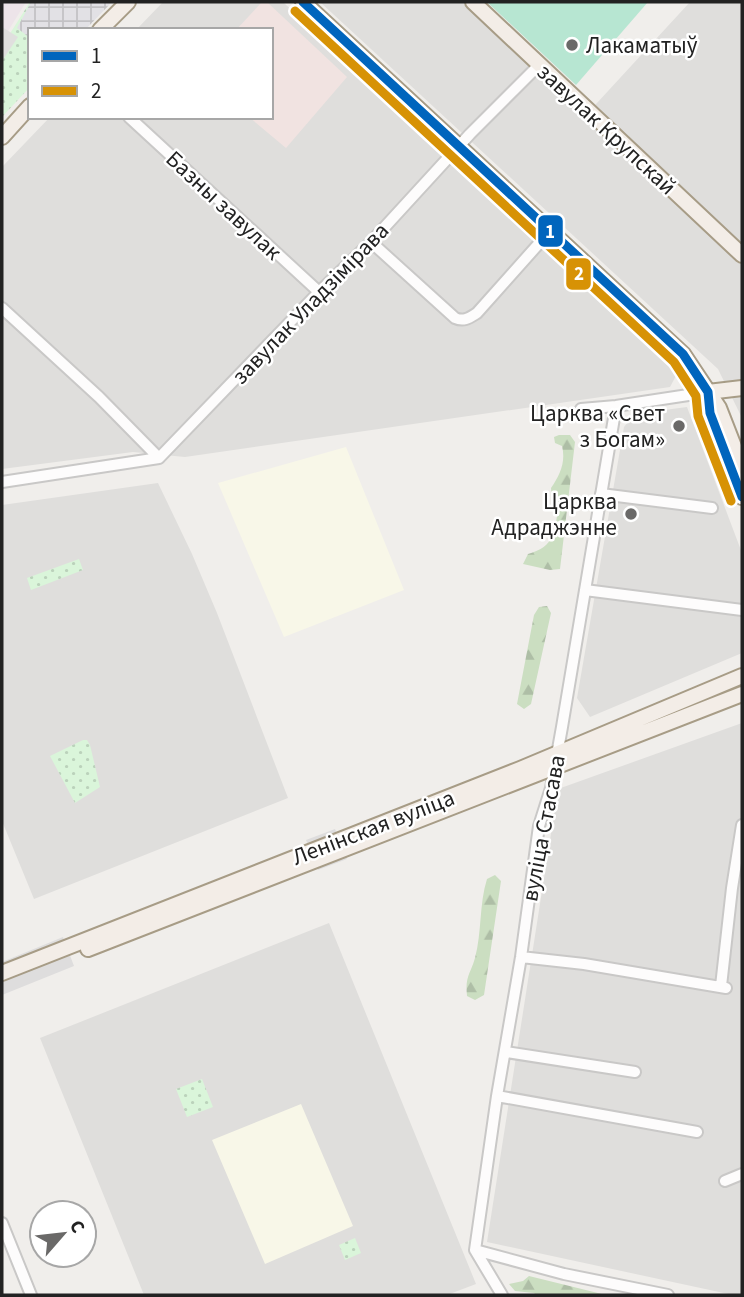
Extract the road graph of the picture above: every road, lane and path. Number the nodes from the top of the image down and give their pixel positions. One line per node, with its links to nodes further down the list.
1 (128, 2): 4 (main road)
2 (303, 2): 9 (main road)
3 (473, 2): 5 (main road, завулак Крупскай)
4 (102, 28)
5 (539, 65): 9 (street, завулак Уладзімірава); 12 (main road, завулак Крупскай)
6 (28, 108): 8 (main road)
7 (131, 119): 13 (street, Базны завулак)
8 (2, 137)
9 (460, 145): 10 (main road); 11 (street, завулак Уладзімірава)
10 (551, 230): 11 (street); 16 (main road)
11 (370, 242): 13 (street, завулак Уладзімірава)
12 (742, 255)
13 (319, 292): 19 (street, завулак Уладзімірава)
14 (2, 308): 19 (street)
15 (742, 388): 16 (main road)
16 (708, 392): 17 (street); 20 (main road); 23 (main road)
17 (616, 406): 18 (street); 22 (street, вуліца Стасава)
18 (580, 409)
19 (159, 458): 21 (street)
20 (742, 467)
21 (2, 482)
22 (601, 494): 24 (street); 25 (street, вуліца Стасава)
23 (742, 497)
24 (712, 508)
25 (585, 590): 26 (street); 29 (street, вуліца Стасава)
26 (742, 610)
27 (742, 676): 29 (main road, Ленінская вуліца)
28 (742, 694): 29 (main road, Ленінская вуліца)
29 (555, 761): 31 (main road, Ленінская вуліца); 32 (street, вуліца Стасава)
30 (742, 828): 32 (street)
31 (69, 951): 33 (main road, Ленінская вуліца); 34 (main road, Ленінская вуліца)
32 (521, 957): 35 (street, вуліца Стасава)
33 (2, 973)
34 (2, 983)
35 (506, 1052): 36 (street); 37 (street, вуліца Стасава)
36 (635, 1072)
37 (497, 1096): 38 (street); 42 (street, вуліца Стасава)
38 (697, 1132)
39 (742, 1174): 40 (street)
40 (725, 1181)
41 (2, 1223): 43 (street)
42 (475, 1250): 44 (street); 45 (street)
43 (31, 1295)
44 (502, 1295)
45 (668, 1295)

